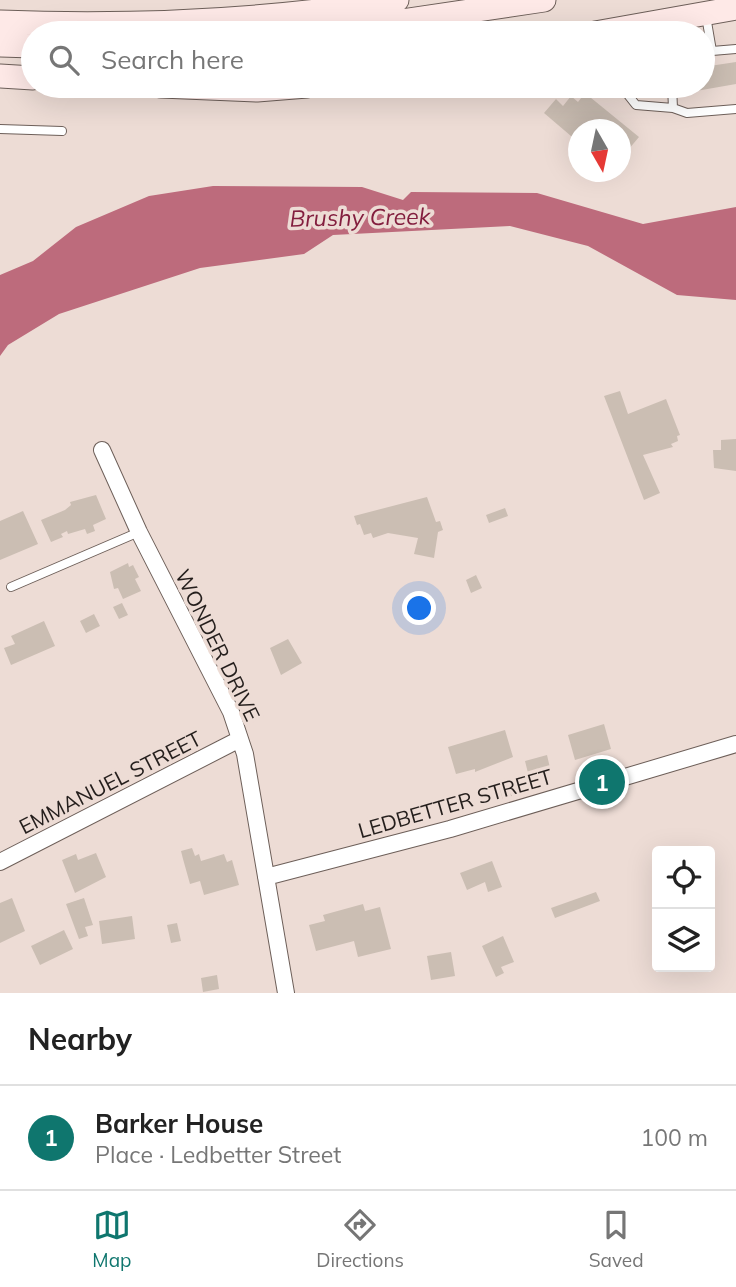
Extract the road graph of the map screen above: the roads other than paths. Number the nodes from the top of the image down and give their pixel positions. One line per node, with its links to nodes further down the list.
1 (397, 0): 5 (main road)
2 (544, 0): 6 (main road)
3 (735, 8): 4 (main road)
4 (705, 14): 7 (main road); 8 (lane)
5 (182, 21)
6 (402, 21)
7 (666, 21)
8 (705, 21)
9 (0, 22): 10 (main road)
10 (21, 22)
11 (0, 45): 12 (main road)
12 (21, 46)
13 (736, 49): 14 (lane)
14 (715, 51)
15 (0, 76): 16 (main road)
16 (21, 77)
17 (630, 98): 19 (lane)
18 (673, 98): 19 (lane)
19 (673, 108): 20 (lane)
20 (736, 109)
21 (0, 129): 22 (lane)
22 (62, 131)
23 (102, 450): 24 (street, WONDER DRIVE)
24 (139, 532): 25 (lane); 26 (street, WONDER DRIVE)
25 (11, 587)
26 (240, 739): 28 (street, EMMANUEL STREET); 29 (street, WONDER DRIVE)
27 (736, 744): 29 (street, LEDBETTER STREET)
28 (0, 862)
29 (266, 877): 30 (street, WONDER DRIVE)
30 (286, 993)

